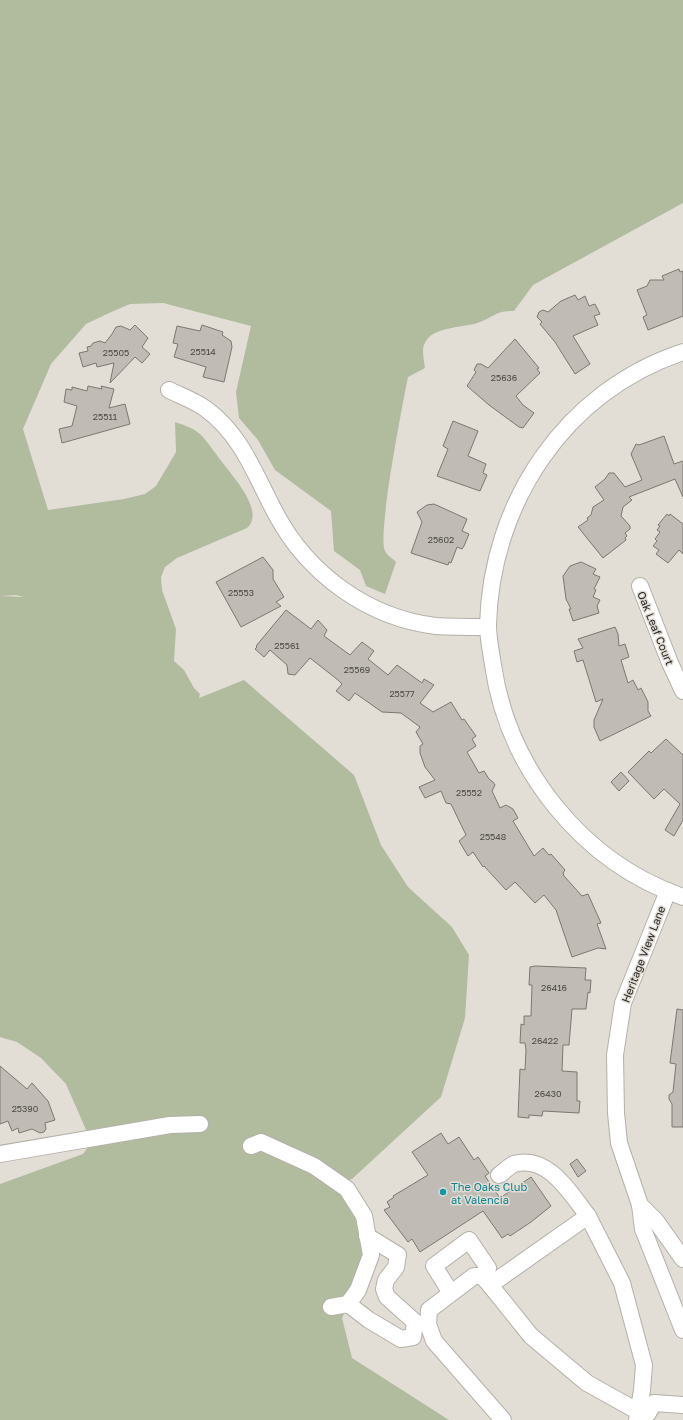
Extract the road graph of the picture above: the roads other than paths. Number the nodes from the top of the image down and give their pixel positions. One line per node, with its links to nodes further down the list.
1 (683, 352): 4 (street)
2 (169, 390): 4 (street)
3 (640, 586): 5 (street, Oak Leaf Court)
4 (488, 627): 6 (street)
5 (683, 691)
6 (668, 891): 7 (street); 12 (street, Heritage View Lane)
7 (683, 897)
8 (200, 1124): 10 (street)
9 (252, 1146): 14 (street)
10 (0, 1154)
11 (499, 1175): 13 (street)
12 (640, 1206): 15 (street, Heritage View Lane); 18 (street, Heritage View Lane)
13 (588, 1216): 16 (street); 25 (street)
14 (367, 1236): 19 (street); 23 (street)
15 (683, 1259)
16 (486, 1281): 17 (street); 17 (street); 25 (street)
17 (451, 1293): 22 (street)
18 (677, 1300): 21 (street, Heritage View Lane)
19 (348, 1304): 20 (street); 23 (street)
20 (331, 1307)
21 (683, 1330)
22 (432, 1334): 23 (street); 26 (street)
23 (413, 1338)
24 (683, 1405): 25 (street)
25 (644, 1416)
26 (503, 1420)

